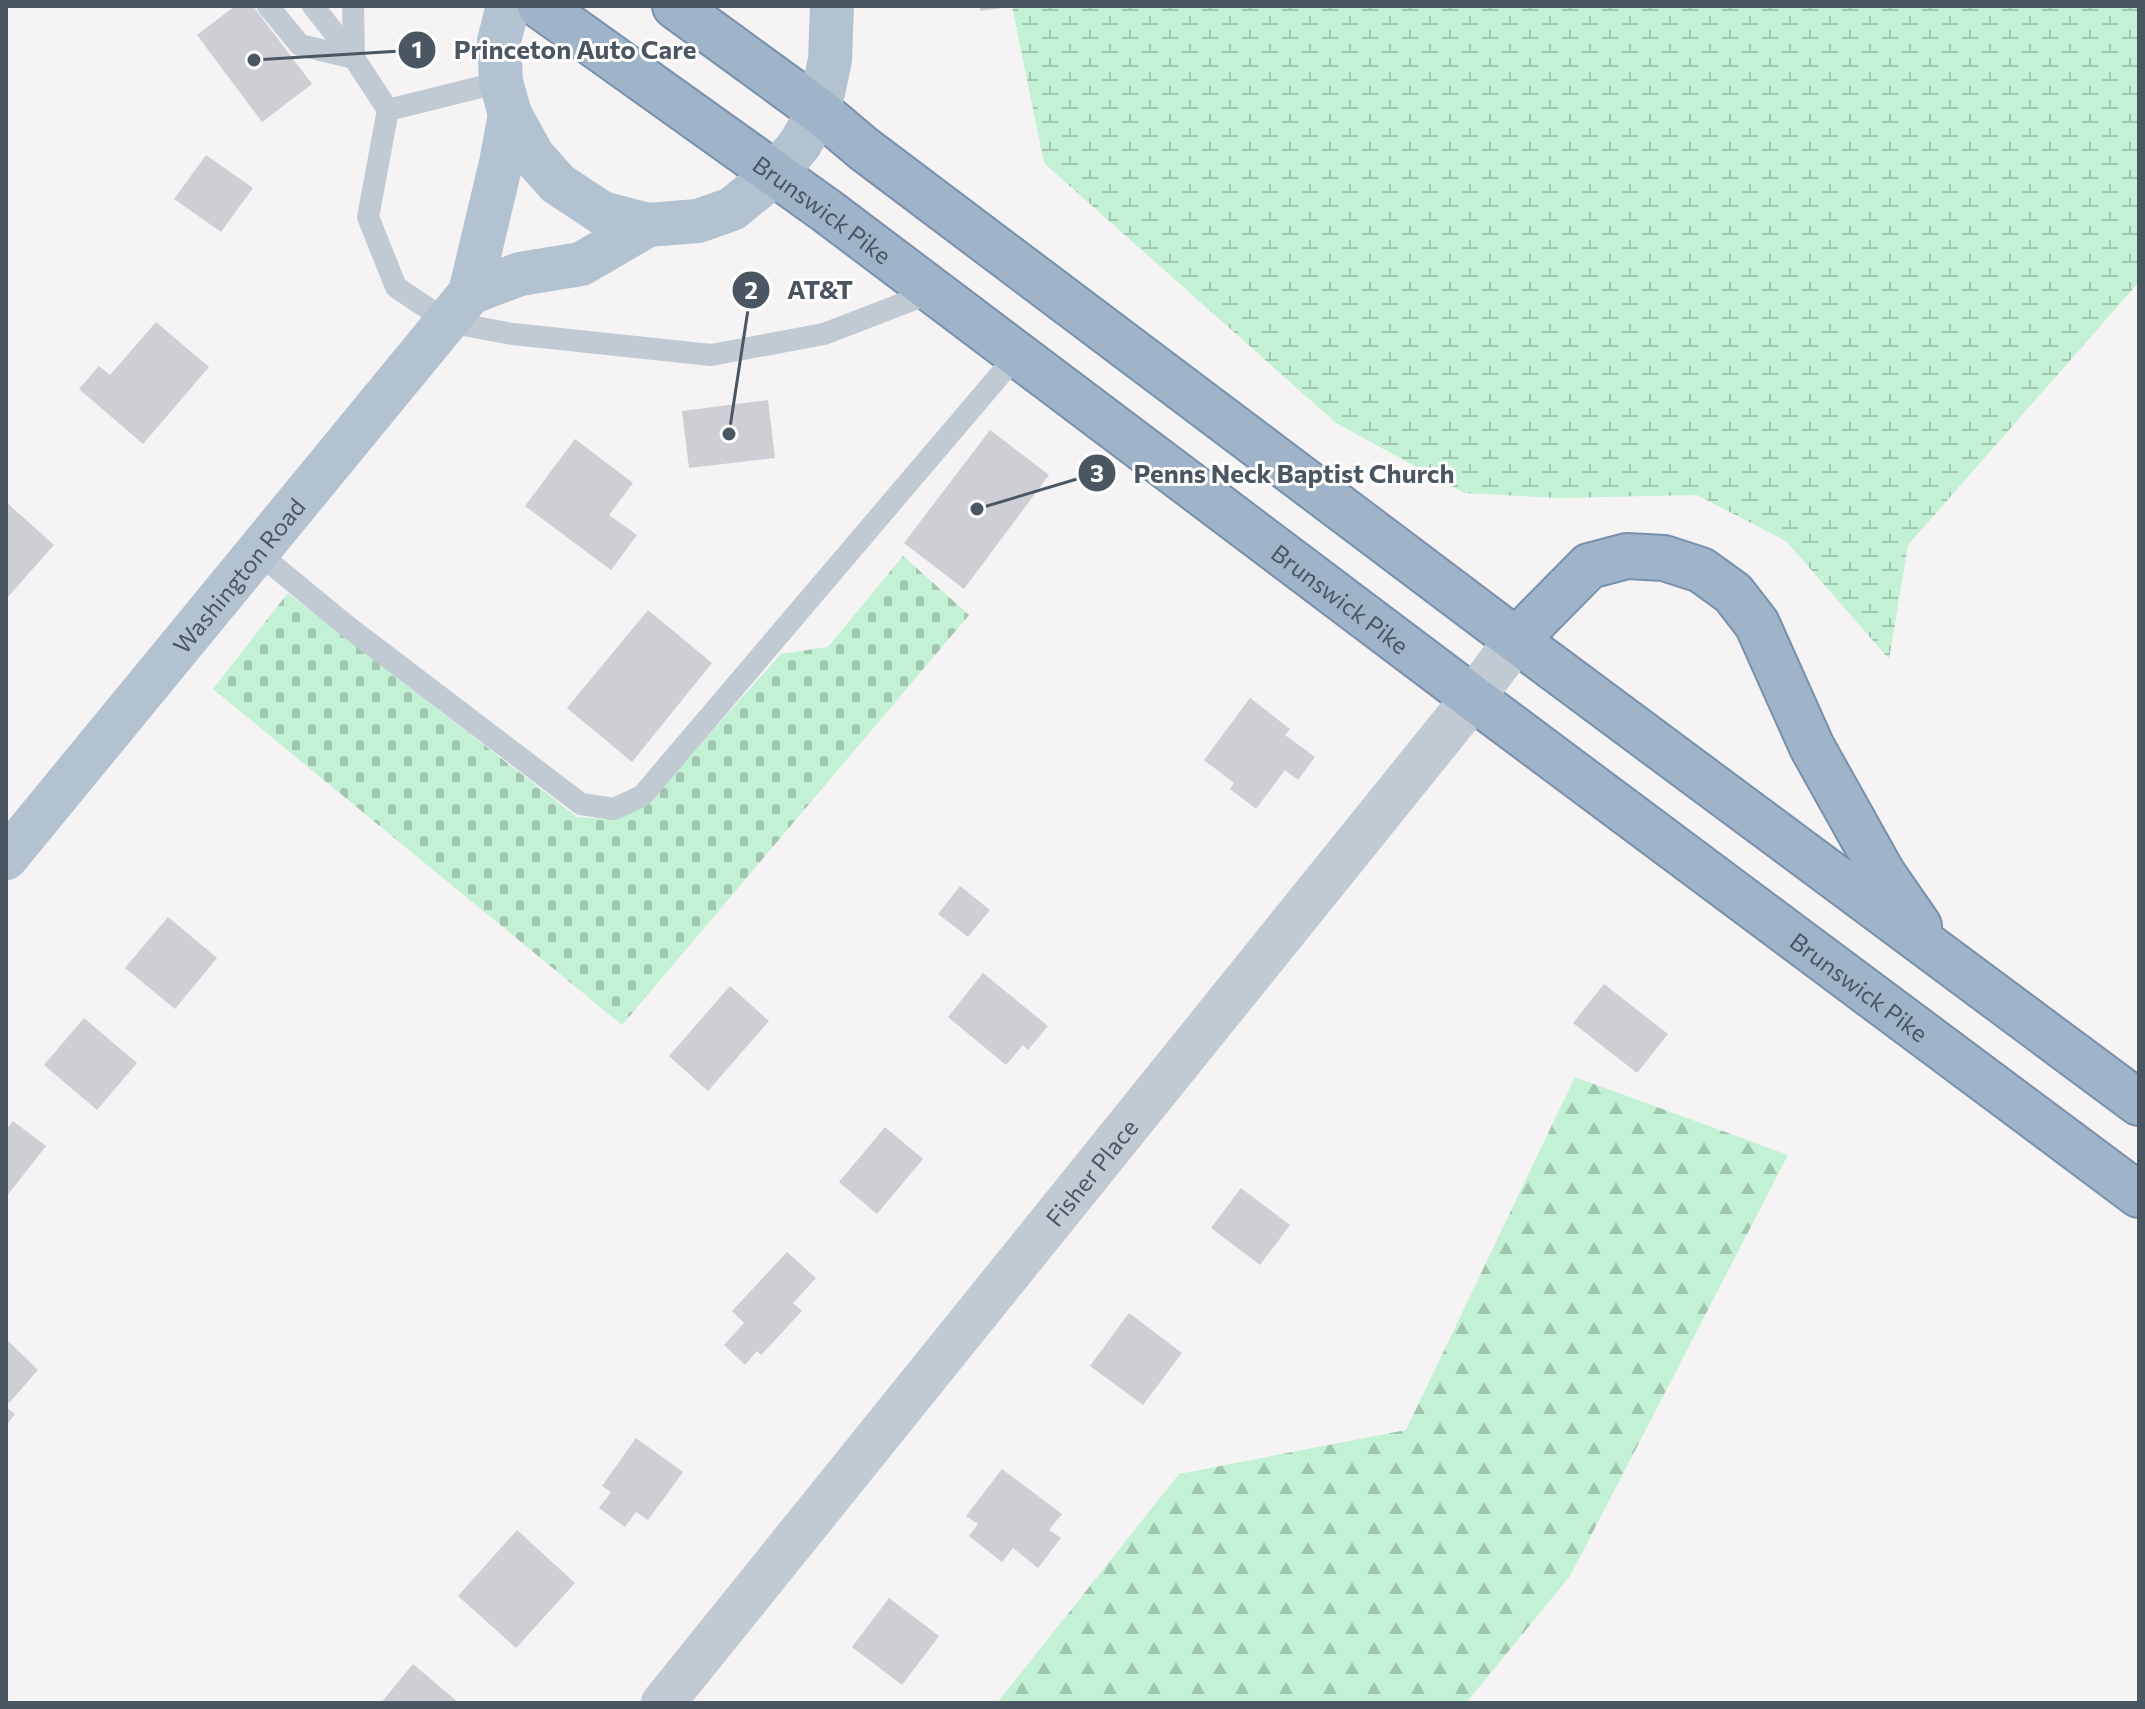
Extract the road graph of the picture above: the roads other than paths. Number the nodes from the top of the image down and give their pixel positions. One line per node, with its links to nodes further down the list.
1 (268, 6): 8 (lane)
2 (313, 6): 8 (lane)
3 (353, 6): 8 (lane)
4 (508, 6): 9 (main road, Washington Road)
5 (540, 6): 12 (highway, Brunswick Pike)
6 (675, 6): 11 (highway)
7 (831, 6): 11 (main road, Washington Road)
8 (354, 58): 10 (lane)
9 (505, 98): 10 (lane); 13 (main road, Washington Road); 15 (main road, Washington Road)
10 (388, 110): 15 (lane)
11 (819, 111): 12 (main road, Washington Road); 18 (highway)
12 (776, 173): 13 (main road, Washington Road); 14 (highway, Brunswick Pike)
13 (648, 225): 15 (main road, Washington Road)
14 (933, 292): 15 (lane); 16 (highway, Brunswick Pike)
15 (459, 307): 17 (main road, Washington Road)
16 (1016, 356): 17 (lane); 19 (highway, Brunswick Pike)
17 (257, 552): 20 (main road, Washington Road)
18 (1516, 640): 19 (street, Fisher Place); 21 (highway); 21 (highway)
19 (1473, 698): 23 (highway, Brunswick Pike); 24 (street, Fisher Place)
20 (6, 858)
21 (1938, 954): 22 (highway)
22 (2139, 1103)
23 (2139, 1195)
24 (663, 1703)

